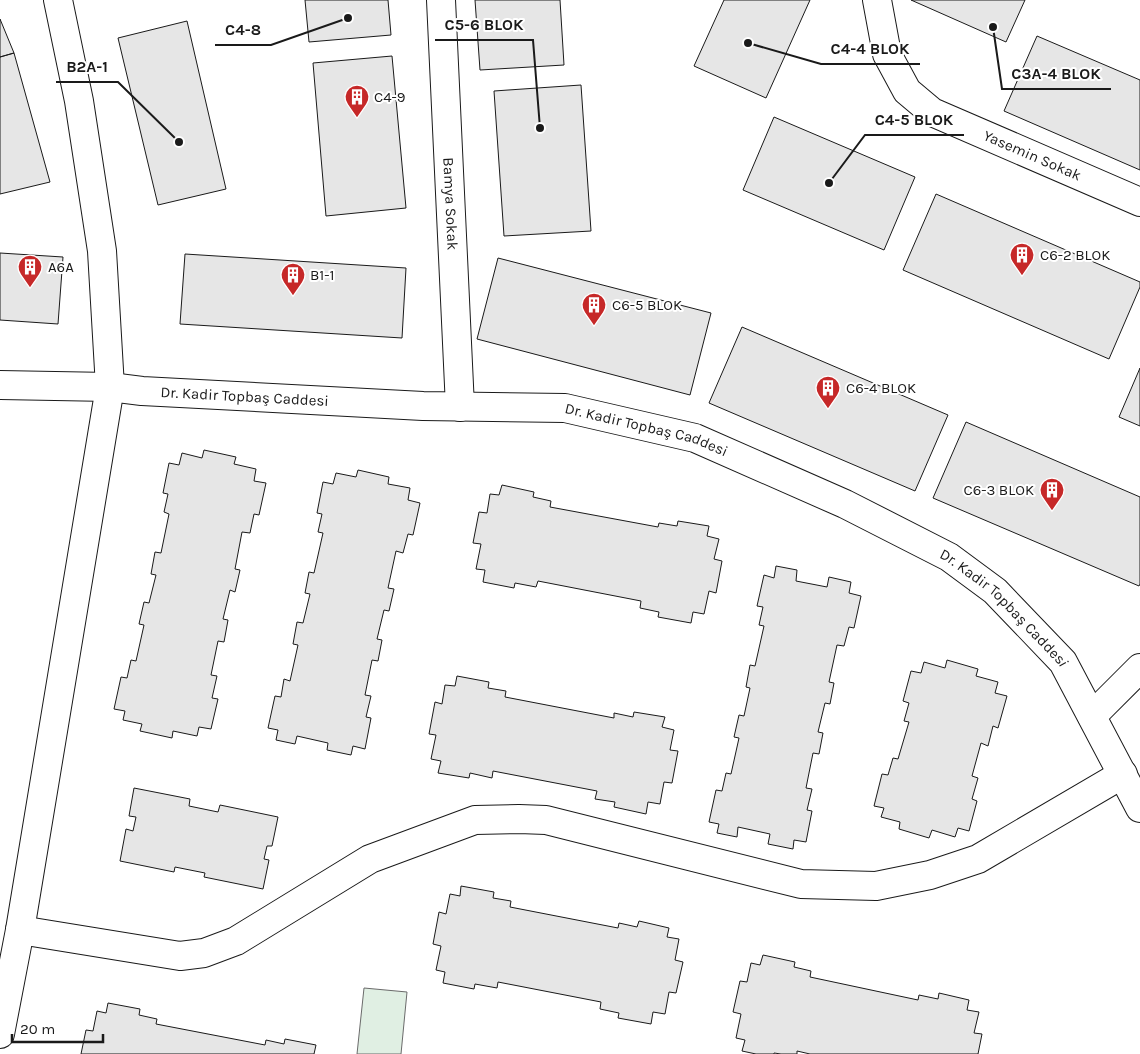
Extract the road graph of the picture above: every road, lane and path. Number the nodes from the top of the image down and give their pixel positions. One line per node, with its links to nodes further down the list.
1 (58, 0): 6 (street)
2 (441, 0): 7 (street, Bamya Sokak)
3 (877, 0): 4 (street, Yasemin Sokak)
4 (1140, 202)
5 (0, 385): 6 (street, Dr. Kadir Topbaş Caddesi)
6 (110, 387): 7 (street, Dr. Kadir Topbaş Caddesi); 12 (street)
7 (460, 407): 9 (street, Dr. Kadir Topbaş Caddesi)
8 (1140, 668): 9 (street)
9 (1092, 716): 10 (street, Dr. Kadir Topbaş Caddesi)
10 (1123, 774): 11 (street, Dr. Kadir Topbaş Caddesi); 12 (street)
11 (1140, 808)
12 (20, 930): 13 (street)
13 (0, 1034)

